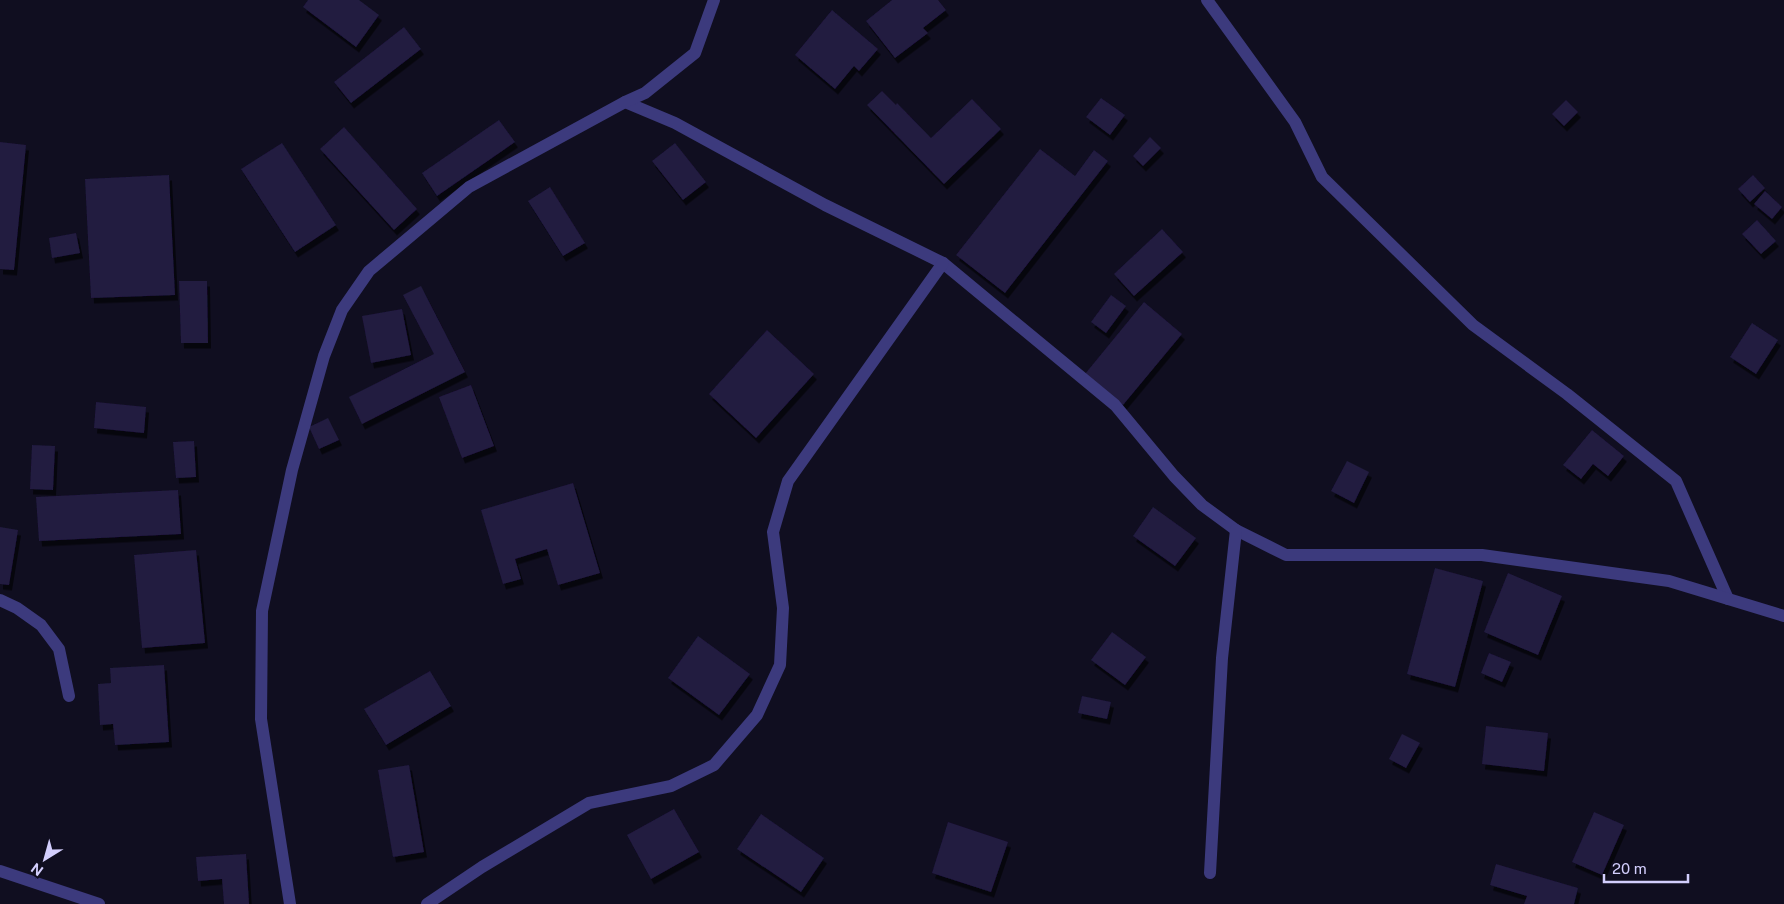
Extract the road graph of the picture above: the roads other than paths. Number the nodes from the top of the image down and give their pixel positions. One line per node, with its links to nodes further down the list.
1 (714, 0): 3 (street)
2 (1207, 0): 6 (street)
3 (625, 102): 4 (street); 13 (street)
4 (943, 263): 5 (street); 14 (street)
5 (1236, 530): 6 (street); 11 (street)
6 (1728, 599): 8 (street)
7 (0, 600): 9 (street)
8 (1784, 616)
9 (69, 696)
10 (0, 871): 12 (street)
11 (1210, 873)
12 (99, 904)
13 (290, 904)
14 (426, 904)

